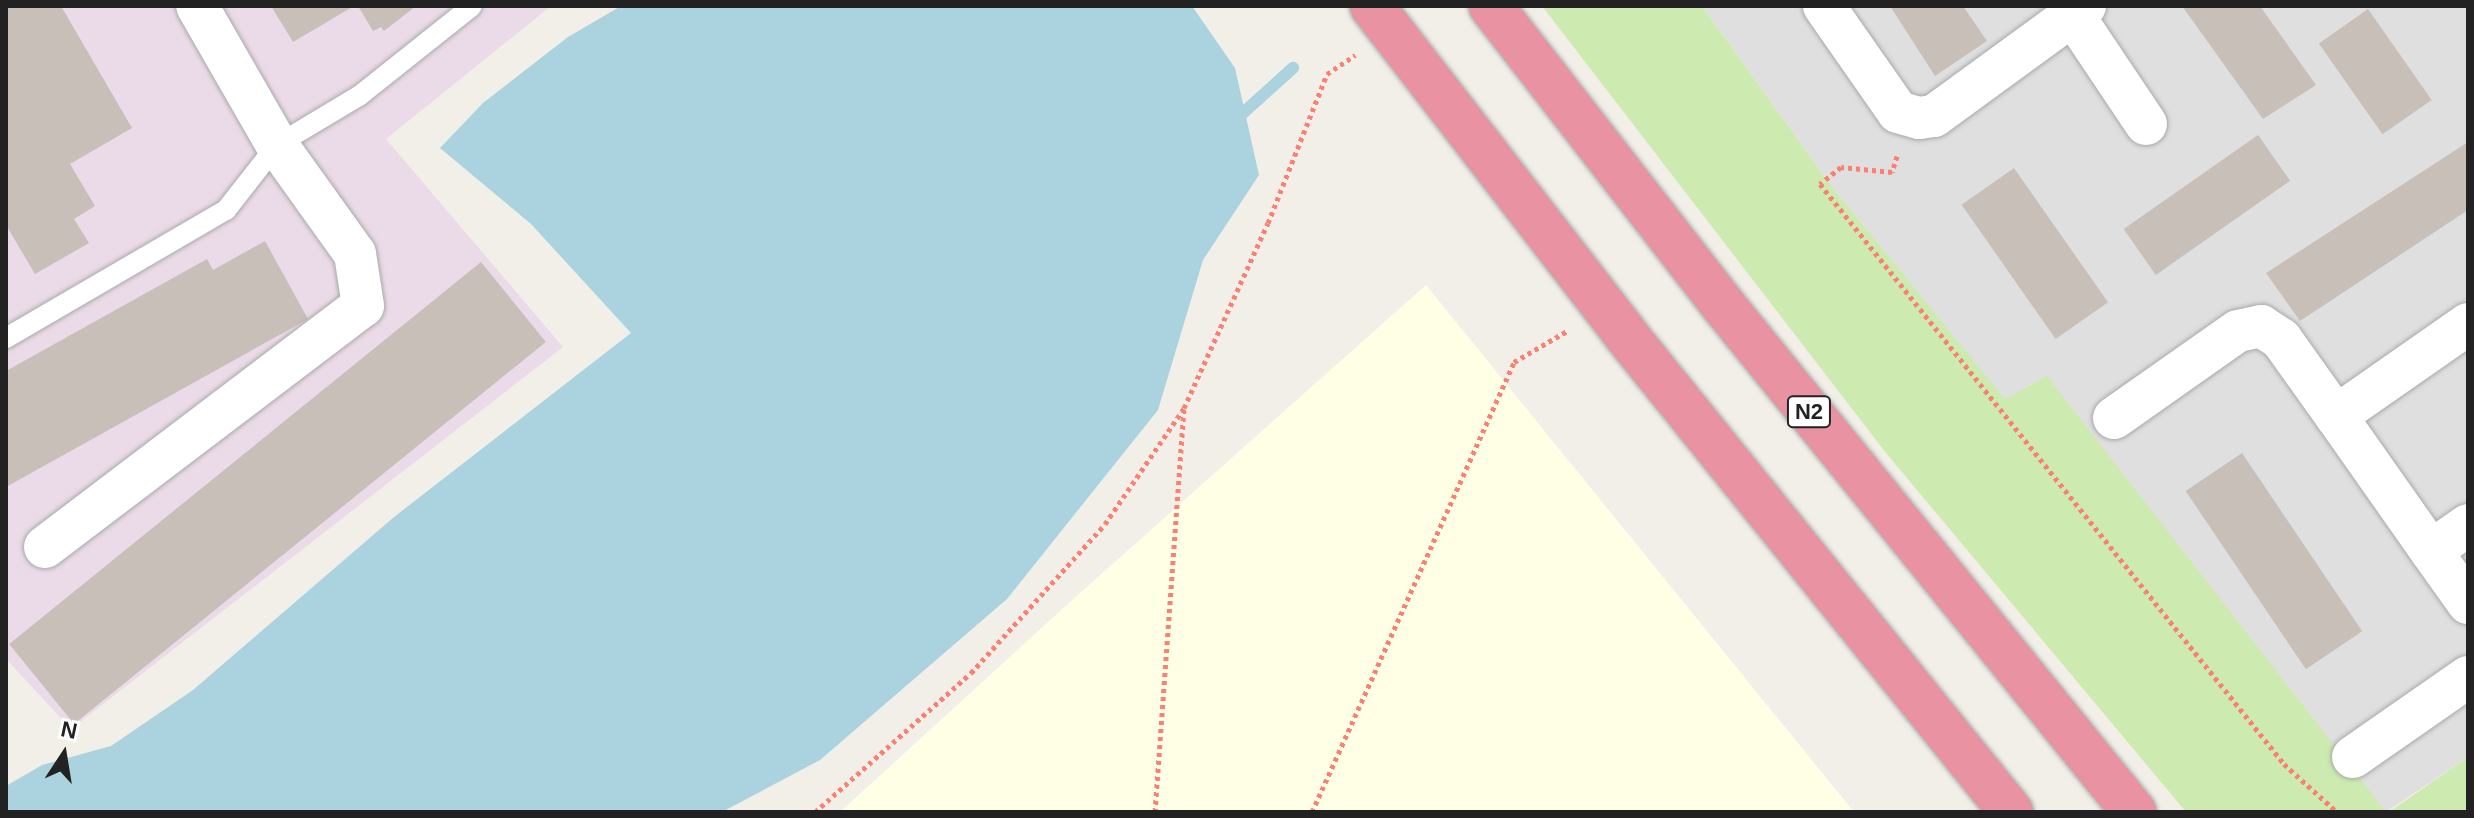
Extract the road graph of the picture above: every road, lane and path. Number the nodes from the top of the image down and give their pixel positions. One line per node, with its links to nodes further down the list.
1 (197, 6): 9 (street)
2 (472, 6): 9 (lane)
3 (1491, 6): 26 (highway, N2)
4 (1824, 6): 7 (street)
5 (2075, 9): 7 (street); 8 (street)
6 (1381, 18): 10 (highway); 13 (path)
7 (1909, 117): 27 (path)
8 (2146, 124)
9 (277, 145): 12 (lane); 17 (street)
10 (1606, 308): 24 (path); 25 (highway)
11 (2468, 324): 14 (street)
12 (6, 338)
13 (1184, 408): 22 (path); 23 (path)
14 (2336, 416): 15 (street); 18 (street)
15 (2114, 418)
16 (2468, 525): 18 (street)
17 (45, 547)
18 (2431, 551): 19 (street)
19 (2468, 603)
20 (2468, 677): 21 (street)
21 (2353, 757)
22 (815, 812)
23 (1155, 812)
24 (1312, 812)
25 (2011, 812)
26 (2134, 812)
27 (2337, 812)

